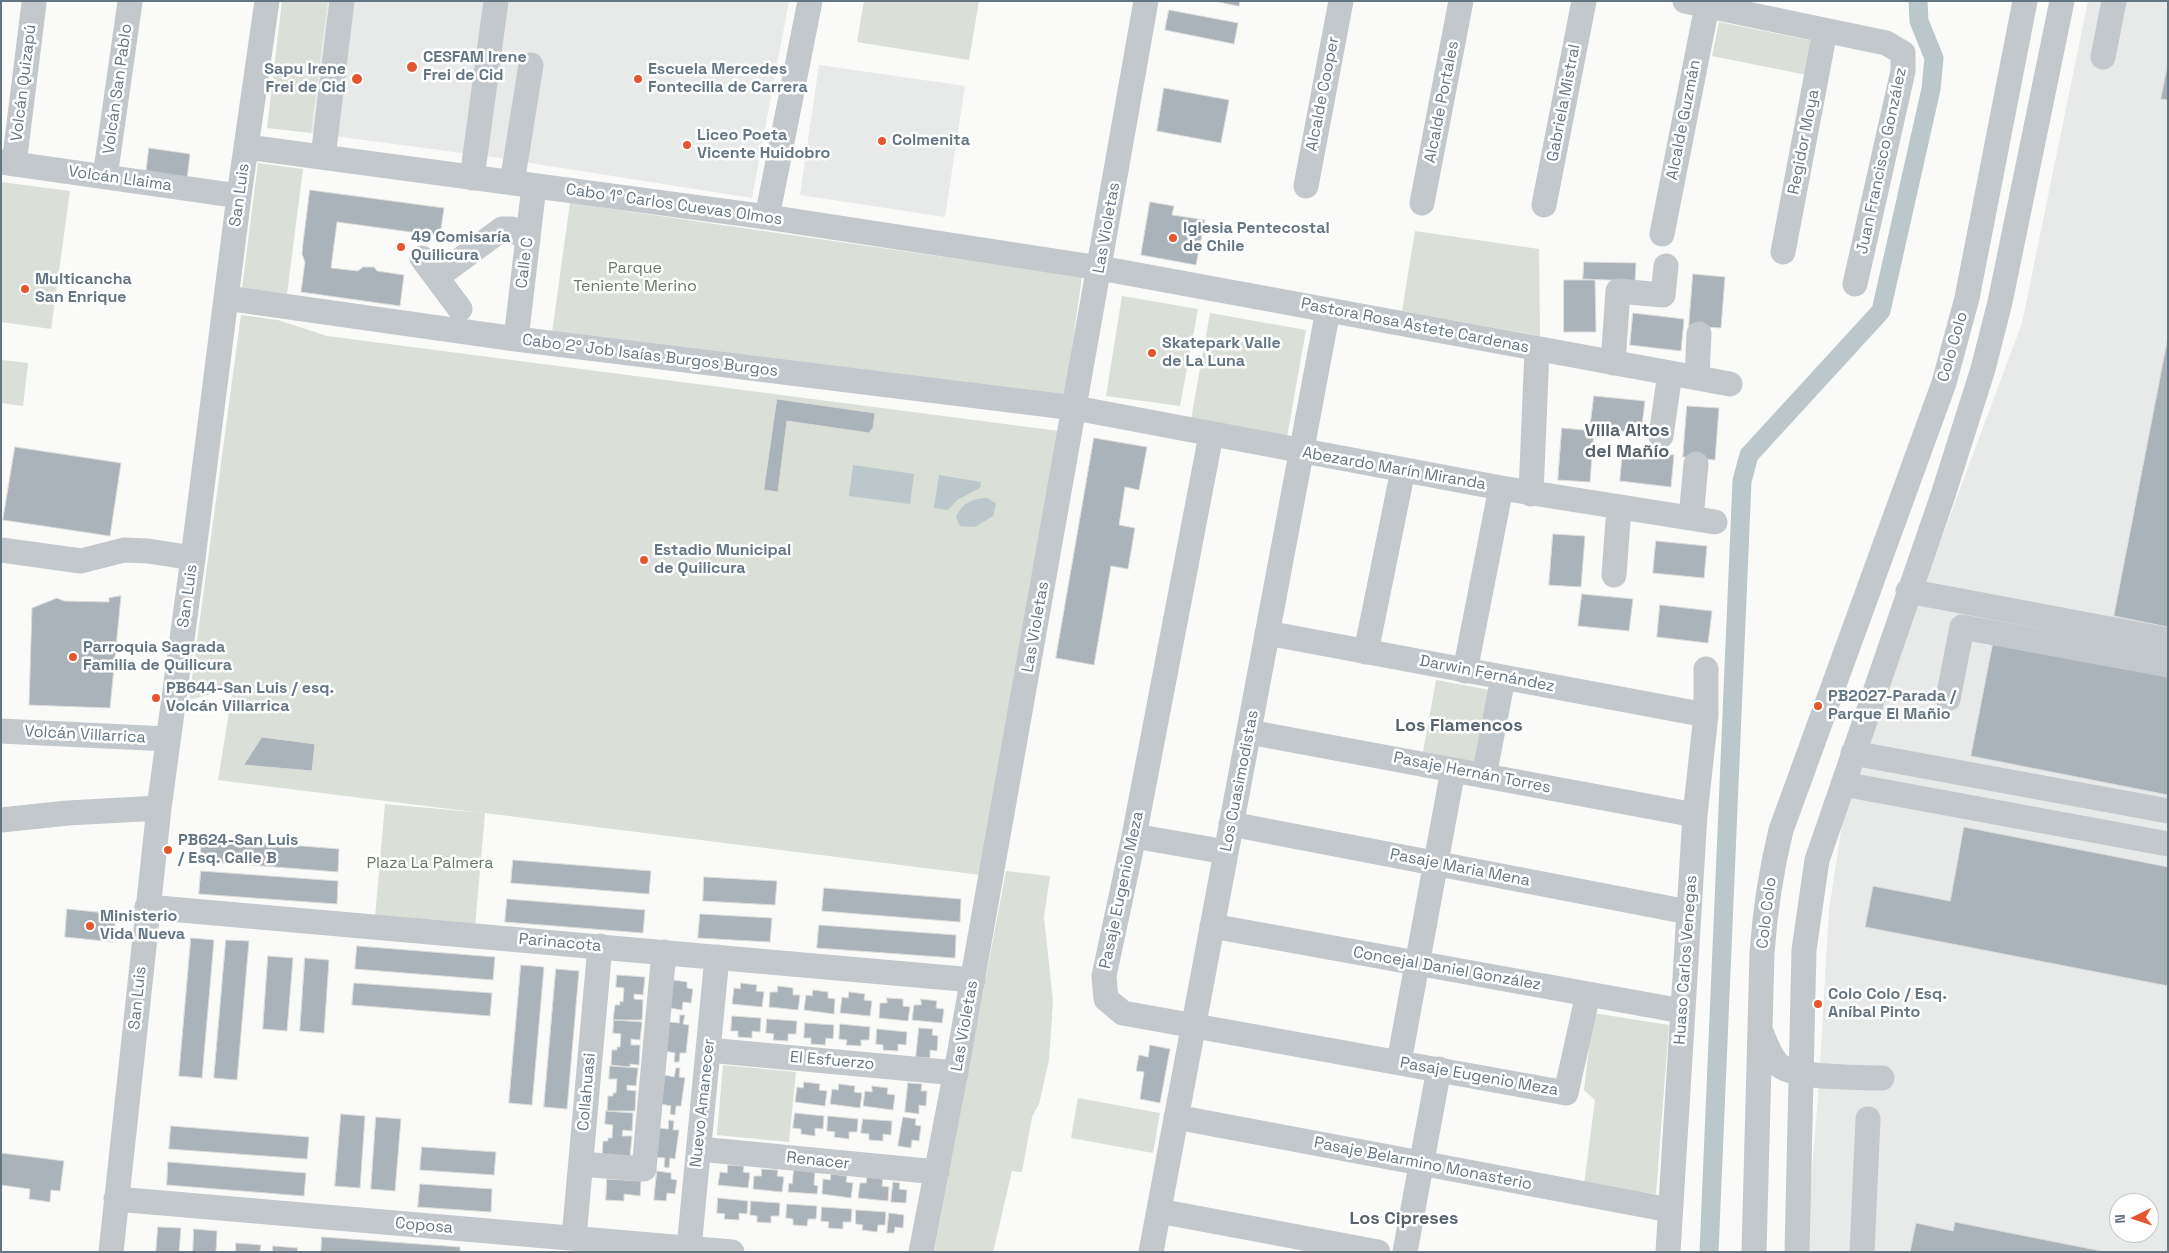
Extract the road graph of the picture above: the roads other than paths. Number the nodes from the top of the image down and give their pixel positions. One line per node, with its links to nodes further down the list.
1 (267, 1): 19 (street, San Luis)
2 (342, 1): 21 (street)
3 (496, 1): 24 (street)
4 (810, 1): 30 (street)
5 (1146, 1): 35 (street, Las Violetas)
6 (1341, 1): 26 (street, Alcalde Cooper)
7 (1461, 1): 28 (street, Alcalde Portales)
8 (1584, 1): 29 (street, Gabriela Mistral)
9 (2025, 1): 18 (street, Colo Colo)
10 (2062, 1): 20 (street, Colo Colo)
11 (2114, 1): 16 (street)
12 (130, 2): 23 (street, Volcán San Pablo)
13 (34, 3): 22 (street, Volcán Quizapú)
14 (1696, 4): 15 (street, Juan Francisco González); 31 (street, Alcalde Guzmán)
15 (1825, 30): 33 (street, Regidor Moya); 36 (street, Juan Francisco González)
16 (2103, 57)
17 (531, 65): 25 (street, Calle C)
18 (2000, 127): 20 (street); 58 (street, Colo Colo)
19 (247, 147): 21 (street, Cabo 1° Carlos Cuevas Olmos); 27 (street, San Luis)
20 (2030, 156): 60 (street, Colo Colo)
21 (324, 157): 24 (street, Cabo 1° Carlos Cuevas Olmos)
22 (8, 163): 23 (street, Volcán Llaima)
23 (105, 177): 27 (street, Volcán Llaima)
24 (472, 178): 25 (street, Cabo 1° Carlos Cuevas Olmos)
25 (523, 185): 30 (street, Cabo 1° Carlos Cuevas Olmos); 32 (street, Calle C)
26 (1306, 186)
27 (239, 196): 37 (street, San Luis)
28 (1422, 203)
29 (1544, 205)
30 (767, 217): 35 (street, Cabo 1° Carlos Cuevas Olmos)
31 (1662, 234)
32 (528, 240): 38 (street); 41 (street, Calle C)
33 (1783, 252)
34 (1666, 266): 43 (street)
35 (1100, 268): 39 (street, Pastora Rosa Astete Cardenas); 47 (street, Las Violetas)
36 (1855, 284)
37 (226, 298): 41 (street, Cabo 2° Job Isaías Burgos Burgos); 57 (street, San Luis)
38 (460, 309)
39 (1328, 310): 42 (street, Pastora Rosa Astete Cardenas); 50 (street, Los Cuasimodistas)
40 (1700, 334): 45 (street)
41 (516, 339): 47 (street, Cabo 2° Job Isaías Burgos Burgos)
42 (1537, 350): 43 (street, Pastora Rosa Astete Cardenas); 54 (street)
43 (1613, 363): 44 (street, Pastora Rosa Astete Cardenas)
44 (1670, 373): 45 (street, Pastora Rosa Astete Cardenas); 49 (street)
45 (1697, 378): 46 (street, Pastora Rosa Astete Cardenas)
46 (1730, 384)
47 (1075, 408): 48 (street, Abezardo Marín Miranda); 94 (street, Las Violetas)
48 (1211, 435): 50 (street, Abezardo Marín Miranda); 83 (street, Pasaje Eugenio Meza)
49 (1662, 436)
50 (1301, 452): 52 (street, Abezardo Marín Miranda); 62 (street, Los Cuasimodistas)
51 (1696, 464): 55 (street, Abezardo Marín Miranda)
52 (1403, 470): 53 (street, Abezardo Marín Miranda); 64 (street)
53 (1501, 488): 54 (street, Abezardo Marín Miranda); 67 (street)
54 (1531, 494): 55 (street, Abezardo Marín Miranda)
55 (1620, 507): 59 (street)
56 (1, 550): 57 (street)
57 (193, 558): 73 (street, San Luis)
58 (1879, 560): 60 (street); 61 (street, Colo Colo)
59 (1614, 575)
60 (1909, 589): 61 (street); 63 (street); 74 (street, Colo Colo)
61 (1868, 591): 98 (street, Colo Colo)
62 (1267, 633): 64 (street, Darwin Fernández); 72 (street, Los Cuasimodistas)
63 (2168, 640)
64 (1366, 652): 67 (street, Darwin Fernández)
65 (2168, 665): 69 (street)
66 (1706, 669): 70 (street, Huaso Carlos Venegas)
67 (1465, 671): 68 (street, Darwin Fernández)
68 (1503, 678): 70 (street, Darwin Fernández); 76 (street)
69 (1948, 699)
70 (1706, 715): 80 (street, Huaso Carlos Venegas)
71 (1, 731): 73 (street, Volcán Villarrica)
72 (1249, 732): 75 (street, Pasaje Hernán Torres); 82 (street, Los Cuasimodistas)
73 (168, 739): 78 (street, San Luis)
74 (1853, 752): 77 (street, Colo Colo); 79 (street)
75 (1453, 770): 76 (street, Pasaje Hernán Torres); 86 (street)
76 (1484, 776): 80 (street, Pasaje Hernán Torres)
77 (1842, 784): 84 (street); 103 (street, Colo Colo)
78 (159, 808): 81 (street); 87 (street, San Luis)
79 (2168, 811)
80 (1695, 815): 88 (street, Huaso Carlos Venegas)
81 (1, 820)
82 (1231, 824): 85 (street, Los Cuasimodistas); 86 (street, Pasaje Maria Mena)
83 (1134, 836): 85 (street); 97 (street, Pasaje Eugenio Meza)
84 (2168, 844)
85 (1226, 852): 89 (street, Los Cuasimodistas)
86 (1436, 864): 88 (street, Pasaje Maria Mena); 93 (street)
87 (147, 907): 90 (street, Parinacota); 111 (street, San Luis)
88 (1688, 912): 96 (street, Huaso Carlos Venegas)
89 (1212, 926): 93 (street, Concejal Daniel González); 97 (street, Los Cuasimodistas)
90 (600, 946): 91 (street, Parinacota); 109 (street, Collahuasi)
91 (664, 952): 92 (street, Parinacota); 109 (street)
92 (717, 957): 94 (street, Parinacota); 99 (street, Nuevo Amanecer)
93 (1417, 963): 95 (street, Concejal Daniel González); 100 (street)
94 (973, 980): 102 (street, Las Violetas)
95 (1588, 994): 96 (street, Concejal Daniel González); 101 (street, Pasaje Eugenio Meza)
96 (1682, 1011): 112 (street, Huaso Carlos Venegas)
97 (1194, 1024): 100 (street, Pasaje Eugenio Meza); 105 (street, Los Cuasimodistas)
98 (1760, 1030): 103 (street); 124 (street, Colo Colo)
99 (708, 1050): 102 (street, El Esfuerzo); 107 (street, Nuevo Amanecer)
100 (1399, 1062): 101 (street, Pasaje Eugenio Meza)
101 (1439, 1069): 108 (street)
102 (956, 1072): 110 (street, Las Violetas)
103 (1802, 1074): 104 (street); 125 (street, Colo Colo)
104 (1882, 1078)
105 (1176, 1117): 108 (street, Pasaje Belarmino Monasterio); 113 (street, Los Cuasimodistas)
106 (1868, 1119): 126 (street)
107 (698, 1149): 110 (street, Renacer); 116 (street, Nuevo Amanecer)
108 (1421, 1163): 112 (street, Pasaje Belarmino Monasterio); 122 (street)
109 (580, 1164): 114 (street, Collahuasi)
110 (937, 1172): 119 (street, Las Violetas)
111 (116, 1200): 115 (street, Coposa); 117 (street, San Luis)
112 (1670, 1210): 123 (street, Huaso Carlos Venegas)
113 (1159, 1211): 120 (street, Los Cuasimodistas); 121 (street)
114 (574, 1238): 115 (street, Coposa); 116 (street, Coposa)
115 (484, 1241)
116 (689, 1248): 118 (street, Coposa)
117 (111, 1252)
118 (732, 1252)
119 (921, 1252)
120 (1151, 1252)
121 (1378, 1252)
122 (1405, 1252)
123 (1668, 1252)
124 (1754, 1252)
125 (1797, 1252)
126 (1862, 1252)

